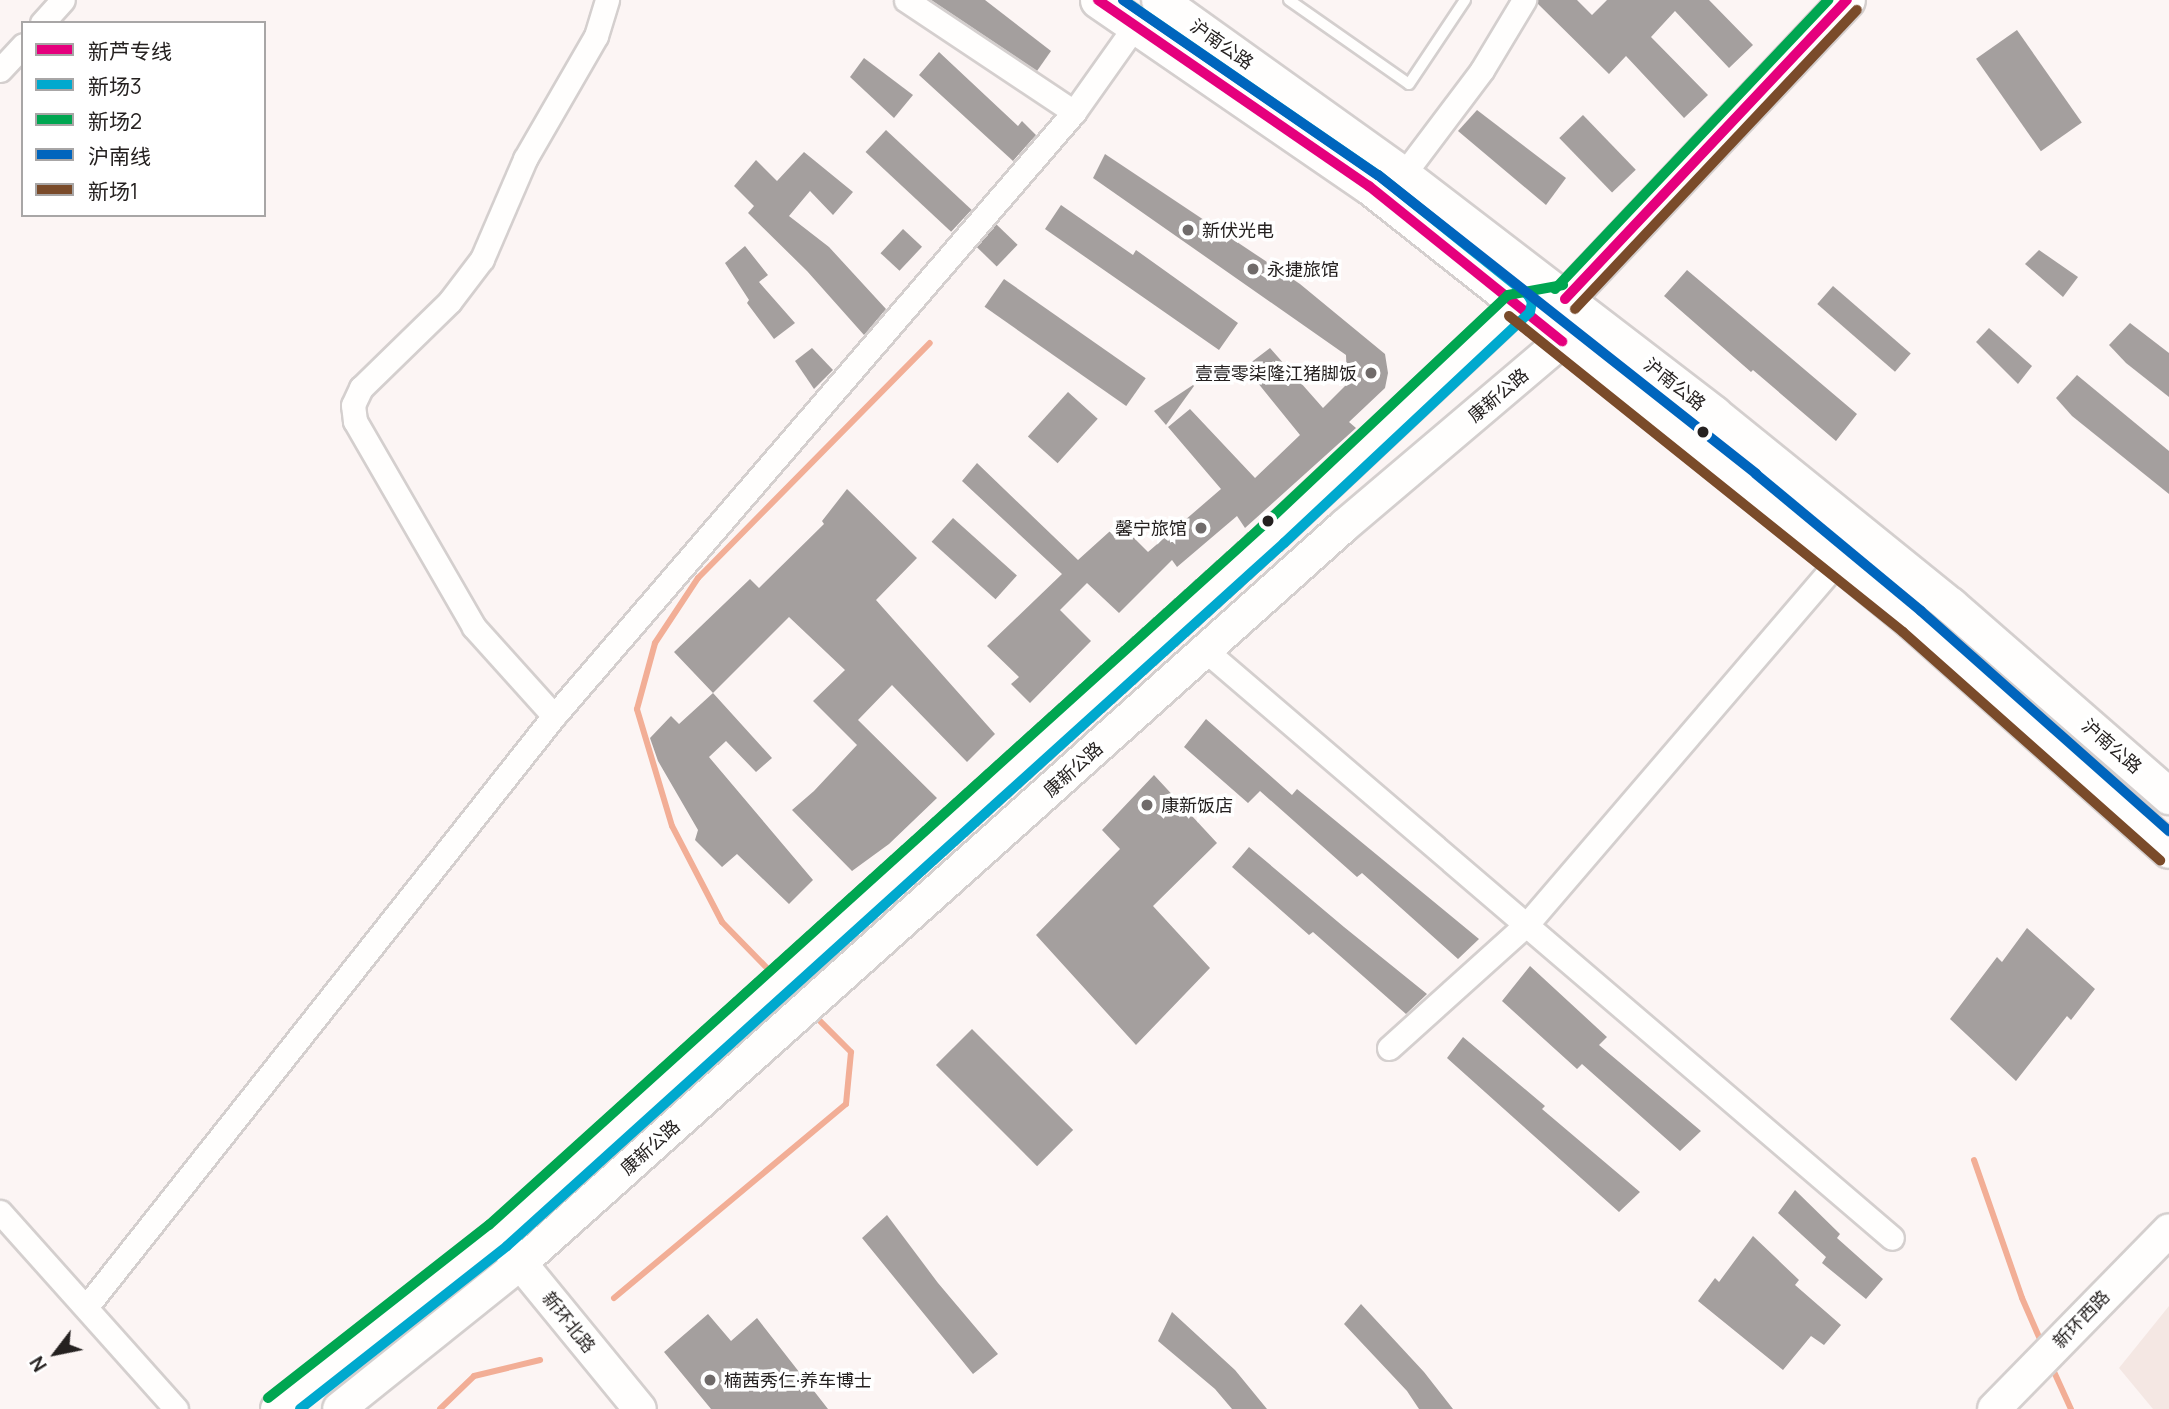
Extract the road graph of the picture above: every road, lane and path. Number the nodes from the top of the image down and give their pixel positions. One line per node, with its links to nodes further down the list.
1 (63, 0): 10 (street)
2 (607, 0): 21 (street)
3 (906, 0): 14 (street)
4 (1098, 0): 11 (main road, 沪南公路)
5 (1159, 0): 15 (main road, 沪南公路)
6 (1289, 0): 7 (lane)
7 (1465, 0)
8 (1524, 0): 15 (street)
9 (1847, 0): 16 (main road)
10 (45, 21)
11 (1135, 26): 14 (street); 17 (main road, 沪南公路)
12 (21, 47): 13 (street)
13 (0, 70)
14 (1074, 112): 21 (street)
15 (1403, 174): 16 (main road, 沪南公路)
16 (1565, 299): 17 (main road); 18 (main road); 22 (main road, 沪南公路)
17 (1518, 304): 18 (main road, 沪南公路); 28 (main road, 康新公路)
18 (1562, 341): 19 (main road, 沪南公路); 20 (main road, 康新公路)
19 (1839, 561): 23 (main road, 沪南公路); 24 (street)
20 (1205, 650): 24 (street); 30 (main road, 康新公路)
21 (554, 716): 31 (street)
22 (2169, 796)
23 (2169, 850)
24 (1528, 923): 25 (street); 29 (street)
25 (1389, 1048)
26 (0, 1213): 31 (street)
27 (2169, 1230): 32 (main road, 新环西路)
28 (498, 1236): 30 (main road, 新环北路); 34 (main road, 康新公路)
29 (1892, 1238)
30 (521, 1263): 35 (main road, 康新公路); 36 (main road, 新环北路)
31 (87, 1306): 33 (street)
32 (2002, 1400)
33 (176, 1409)
34 (277, 1409)
35 (339, 1409)
36 (640, 1409)

